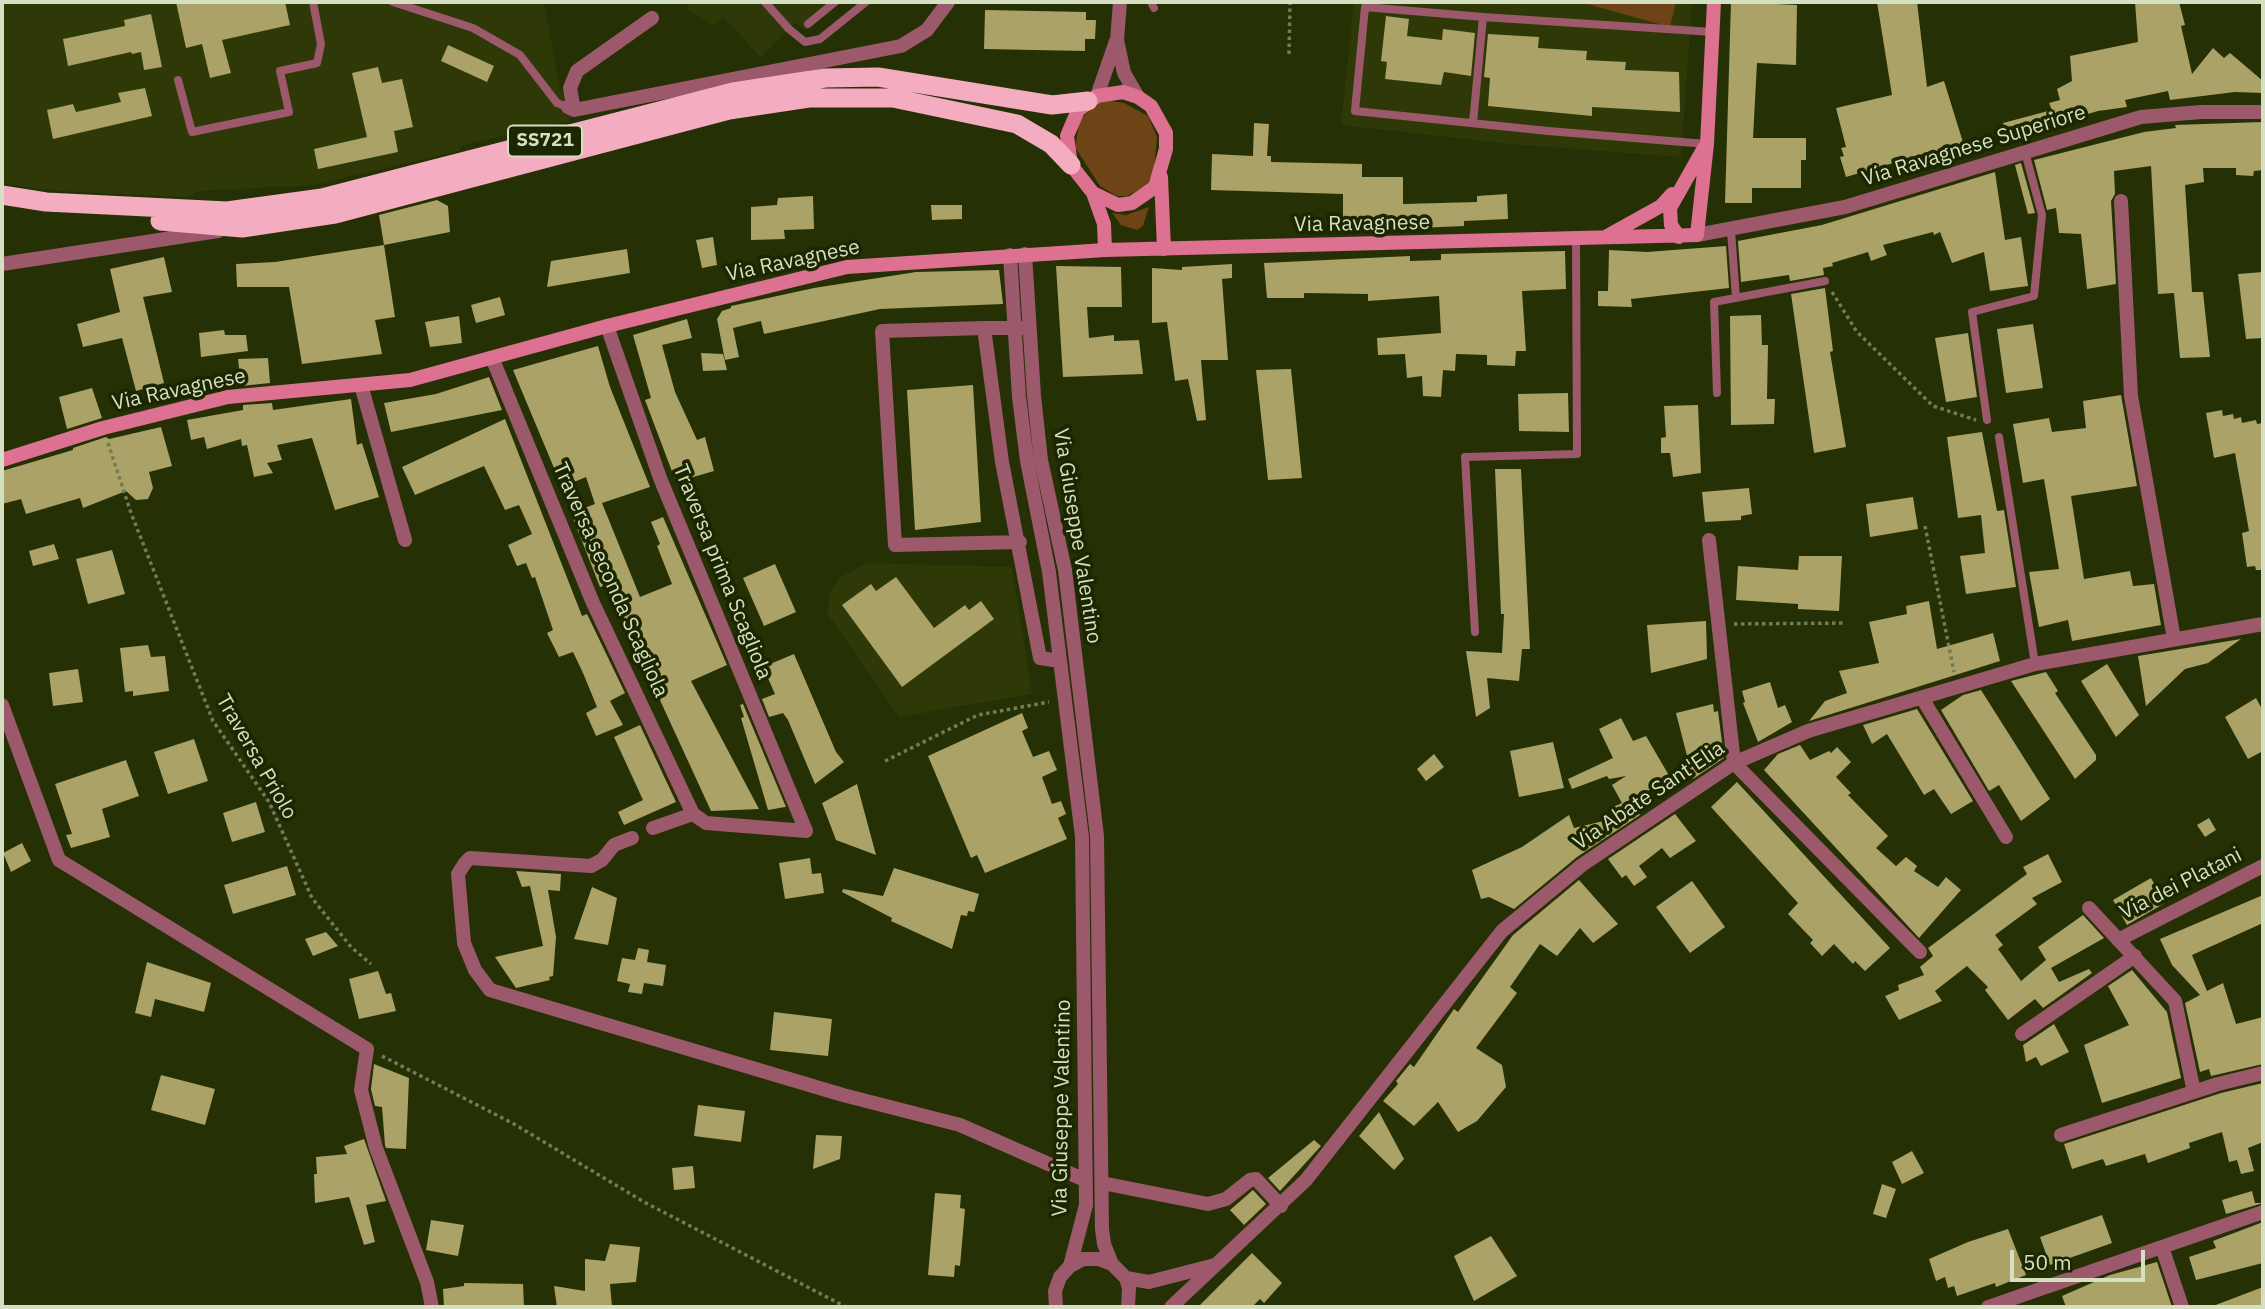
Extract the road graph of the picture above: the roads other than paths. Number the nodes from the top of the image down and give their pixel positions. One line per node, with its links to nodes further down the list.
1 (313, 2): 14 (lane)
2 (393, 2): 17 (lane)
3 (765, 2): 5 (lane)
4 (835, 2): 11 (lane)
5 (866, 2)
6 (948, 2): 17 (street)
7 (1120, 2): 13 (street)
8 (1714, 2): 12 (main road)
9 (652, 18): 17 (street)
10 (1483, 18): 12 (lane); 19 (lane); 19 (lane)
11 (808, 24)
12 (1713, 32): 20 (main road)
13 (1117, 40): 15 (street); 16 (street)
14 (178, 80)
15 (1138, 97): 16 (main road); 23 (main road)
16 (1092, 99): 22 (main road); 26 (highway, SS721)
17 (571, 108)
18 (2263, 112): 21 (street, Via Ravagnese Superiore)
19 (1473, 122): 20 (lane)
20 (1707, 144): 24 (main road); 31 (main road)
21 (2025, 152): 30 (street, Via Ravagnese Superiore); 48 (lane)
22 (1071, 165): 25 (main road); 29 (highway, SS721)
23 (1161, 174): 25 (main road); 35 (main road)
24 (1683, 183): 32 (main road); 33 (main road)
25 (1093, 193): 36 (main road)
26 (2, 195)
27 (2121, 201): 56 (street)
28 (2, 208): 29 (highway, SS721)
29 (242, 228): 39 (street)
30 (1731, 231): 31 (street, Via Ravagnese Superiore); 41 (lane)
31 (1698, 235): 32 (main road, Via Ravagnese)
32 (1679, 237): 33 (main road, Via Ravagnese)
33 (1601, 239): 34 (main road, Via Ravagnese)
34 (1576, 240): 35 (main road, Via Ravagnese); 55 (lane)
35 (1164, 249): 36 (main road, Via Ravagnese)
36 (1105, 250): 37 (main road, Via Ravagnese)
37 (1025, 254): 38 (main road, Via Ravagnese); 44 (street, Via Giuseppe Valentino)
38 (1010, 255): 42 (main road, Via Ravagnese); 44 (street, Via Giuseppe Valentino)
39 (2, 264)
40 (1825, 281): 41 (lane)
41 (1736, 298): 47 (lane)
42 (607, 326): 45 (main road, Via Ravagnese); 62 (street, Traversa prima Scagliola)
43 (984, 328): 44 (street); 53 (street); 53 (street)
44 (1022, 328): 57 (street, Via Giuseppe Valentino); 67 (street, Via Giuseppe Valentino)
45 (493, 360): 46 (main road, Via Ravagnese); 62 (street, Traversa seconda Scagliola)
46 (361, 385): 50 (main road, Via Ravagnese); 51 (street)
47 (1717, 393)
48 (1987, 420)
49 (1999, 437): 58 (lane)
50 (2, 460)
51 (405, 540)
52 (1709, 540): 61 (street)
53 (1020, 542): 57 (street)
54 (2263, 624): 56 (street, Via Abate Sant'Elia)
55 (1475, 632)
56 (2174, 639): 58 (street, Via Abate Sant'Elia)
57 (1060, 661): 66 (street, Via Giuseppe Valentino)
58 (2035, 664): 59 (street, Via Abate Sant'Elia)
59 (1922, 698): 61 (street, Via Abate Sant'Elia); 64 (street)
60 (2, 705): 88 (street)
61 (1734, 763): 71 (street); 79 (street, Via Abate Sant'Elia)
62 (693, 814): 63 (street)
63 (653, 828)
64 (2006, 837)
65 (632, 838): 77 (street)
66 (1083, 866): 67 (street); 77 (street, Via Giuseppe Valentino)
67 (1099, 866): 78 (street, Via Giuseppe Valentino)
68 (2263, 866): 70 (street, Via dei Platani)
69 (2089, 908): 70 (street)
70 (2118, 940): 72 (street)
71 (1920, 952)
72 (2135, 957): 73 (street); 75 (street)
73 (2022, 1034)
74 (2263, 1073): 75 (street)
75 (2194, 1092): 76 (street)
76 (2061, 1135)
77 (1085, 1180): 84 (street, Via Giuseppe Valentino)
78 (1102, 1183): 79 (street); 82 (street, Via Giuseppe Valentino)
79 (1281, 1206): 83 (street, Via Abate Sant'Elia)
80 (2263, 1212): 81 (street)
81 (2162, 1247): 91 (street); 92 (street)
82 (1112, 1264): 84 (street); 85 (street)
83 (1217, 1265): 86 (street, Via Abate Sant'Elia); 90 (street, Via Abate Sant'Elia)
84 (1070, 1266): 89 (street, Via Giuseppe Valentino)
85 (1126, 1278): 86 (street, Via Abate Sant'Elia); 87 (street)
86 (1149, 1282): 87 (street, Via Abate Sant'Elia)
87 (1129, 1303)
88 (432, 1307)
89 (1056, 1307)
90 (1171, 1307)
91 (1988, 1307)
92 (2182, 1307)

